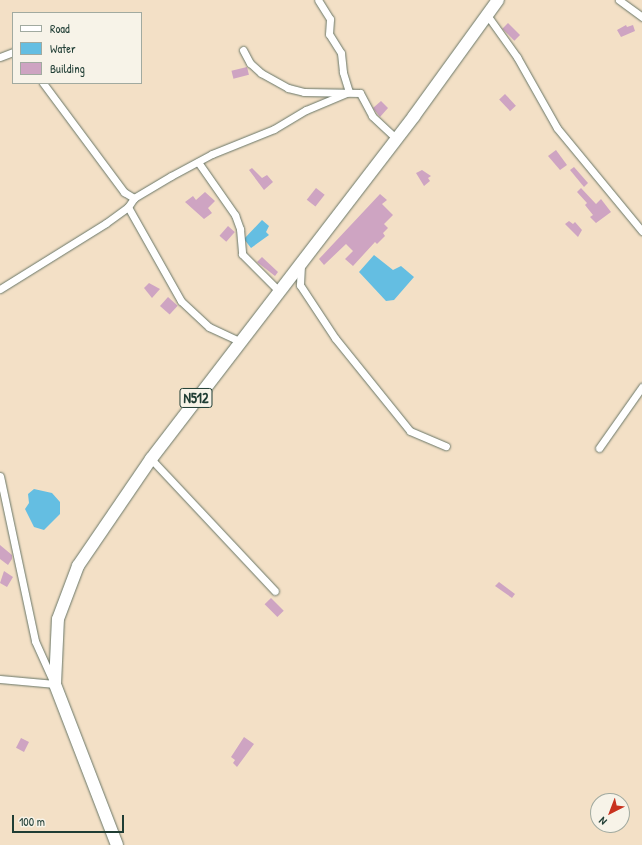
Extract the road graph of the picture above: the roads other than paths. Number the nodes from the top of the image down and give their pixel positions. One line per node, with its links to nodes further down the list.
1 (318, 0): 10 (street)
2 (498, 0): 4 (highway, N512)
3 (619, 0): 5 (street)
4 (487, 15): 11 (highway, N512); 15 (street)
5 (642, 17)
6 (243, 50): 10 (street)
7 (12, 52): 8 (street)
8 (0, 58)
9 (44, 84): 13 (street)
10 (349, 92): 11 (street); 12 (street)
11 (396, 138): 16 (highway, N512)
12 (198, 162): 13 (street); 18 (street)
13 (134, 198): 14 (street)
14 (128, 207): 17 (street); 19 (street)
15 (642, 231)
16 (301, 260): 18 (highway, N512); 21 (street)
17 (0, 289)
18 (280, 292): 19 (highway, N512)
19 (239, 341): 23 (highway, N512)
20 (642, 387): 22 (street)
21 (446, 446)
22 (599, 448)
23 (151, 459): 25 (street); 27 (highway, N512)
24 (0, 476): 27 (street)
25 (275, 591)
26 (0, 679): 27 (street)
27 (55, 684): 28 (highway, N512)
28 (117, 845)

